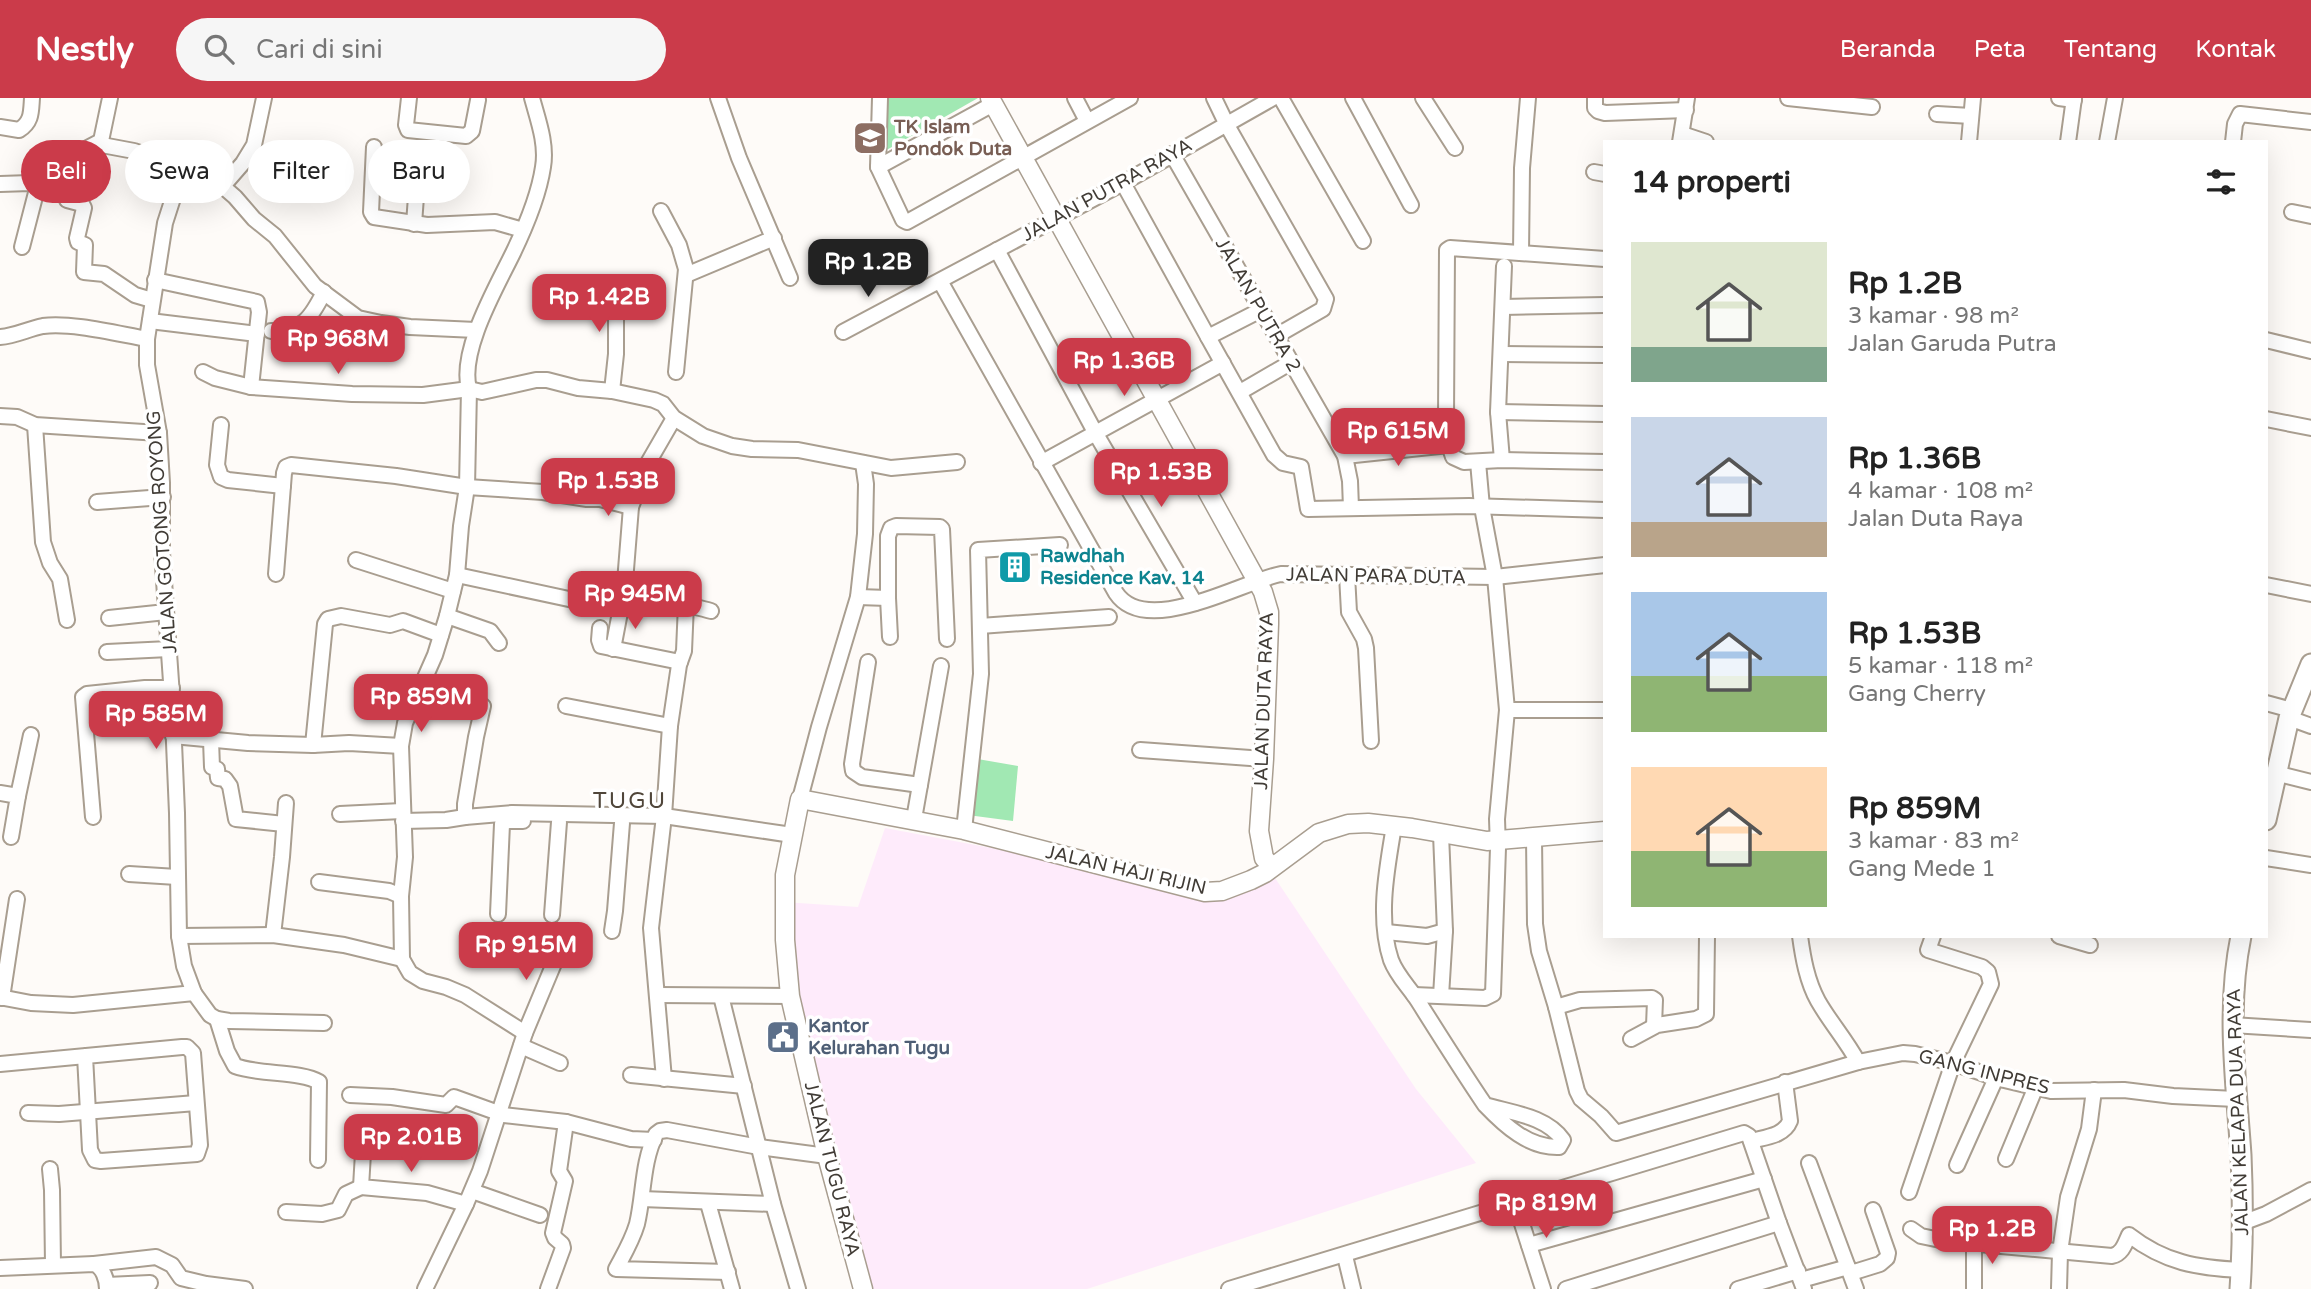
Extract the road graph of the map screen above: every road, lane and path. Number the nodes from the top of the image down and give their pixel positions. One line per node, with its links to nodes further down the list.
1 (32, 98): 30 (street)
2 (110, 98): 32 (street)
3 (264, 98): 41 (street)
4 (410, 98): 21 (street)
5 (532, 98): 57 (street)
6 (718, 98): 58 (street)
7 (880, 98): 40 (street)
8 (1075, 98): 27 (street)
9 (1130, 98): 27 (street)
10 (1214, 98): 29 (street)
11 (1273, 98): 29 (street, JALAN PUTRA RAYA)
12 (1281, 98): 59 (street)
13 (1353, 98): 51 (street)
14 (1423, 98): 37 (street)
15 (1528, 98): 62 (street)
16 (1595, 98): 23 (street)
17 (1788, 98): 24 (street)
18 (1973, 98): 26 (street)
19 (2115, 98): 35 (street)
20 (2069, 99): 34 (street)
21 (478, 100)
22 (991, 101): 39 (street, JALAN DUTA RAYA); 40 (street)
23 (1687, 104): 31 (street)
24 (1872, 107)
25 (1937, 114): 26 (street)
26 (1971, 116): 33 (street)
27 (1087, 121): 39 (street)
28 (2311, 122): 36 (street)
29 (1226, 124): 38 (street, JALAN PUTRA RAYA); 79 (street)
30 (0, 127)
31 (1681, 138)
32 (101, 140)
33 (1969, 140)
34 (2070, 140)
35 (2108, 140)
36 (2233, 140)
37 (1455, 148)
38 (1172, 154): 43 (street, JALAN PUTRA RAYA); 74 (street, JALAN PUTRA 2)
39 (1023, 158): 40 (street); 55 (street, JALAN DUTA RAYA)
40 (878, 167)
41 (234, 173)
42 (21, 183): 44 (street)
43 (1123, 183): 55 (street, JALAN PUTRA RAYA); 81 (street)
44 (0, 184)
45 (234, 198): 70 (street)
46 (34, 203): 60 (street)
47 (76, 203): 71 (street)
48 (171, 203): 67 (street, JALAN GOTONG ROYONG)
49 (371, 203): 56 (street)
50 (416, 203): 56 (street)
51 (1411, 205)
52 (661, 211): 65 (street)
53 (2292, 212): 54 (street)
54 (2311, 216)
55 (1057, 219): 61 (street, JALAN PUTRA RAYA); 95 (street, JALAN DUTA RAYA)
56 (414, 224): 57 (street)
57 (523, 230): 76 (street)
58 (774, 238): 65 (street); 66 (street)
59 (1363, 241)
60 (22, 247)
61 (997, 250): 68 (street, JALAN PUTRA RAYA); 105 (street)
62 (1521, 253): 63 (street); 106 (street)
63 (1603, 259)
64 (1504, 266): 73 (street)
65 (687, 275): 90 (street)
66 (790, 278)
67 (155, 280): 71 (street, JALAN GOTONG ROYONG); 77 (street)
68 (940, 281): 78 (street, JALAN PUTRA RAYA); 112 (street, JALAN PARA DUTA)
69 (616, 289): 93 (street)
70 (324, 292): 76 (street); 77 (street)
71 (152, 300): 75 (street, JALAN GOTONG ROYONG)
72 (1603, 305): 73 (street)
73 (1503, 307): 85 (street)
74 (1261, 310): 79 (street, JALAN PUTRA 2); 81 (street)
75 (150, 321): 77 (street); 82 (street, JALAN GOTONG ROYONG)
76 (477, 330): 92 (street)
77 (264, 332): 91 (street)
78 (843, 332)
79 (1276, 336): 88 (street, JALAN PUTRA 2)
80 (0, 337): 82 (street)
81 (1208, 337): 87 (street)
82 (147, 339): 104 (street, JALAN GOTONG ROYONG)
83 (2268, 340): 84 (street)
84 (2311, 351)
85 (1502, 354): 86 (street); 96 (street)
86 (1603, 355)
87 (1223, 363): 94 (street); 95 (street)
88 (1290, 363): 94 (street); 107 (street, JALAN PUTRA 2)
89 (203, 372): 91 (street)
90 (676, 372)
91 (251, 387): 92 (street)
92 (469, 389): 93 (street); 115 (street)
93 (612, 391): 99 (street)
94 (1240, 393): 120 (street)
95 (1157, 398): 105 (street); 129 (street, JALAN DUTA RAYA)
96 (1498, 412): 97 (street); 108 (street)
97 (1603, 414)
98 (0, 416): 101 (street)
99 (674, 418): 111 (street); 119 (street)
100 (2268, 419): 103 (street)
101 (34, 425): 104 (street); 144 (street)
102 (221, 425): 114 (street)
103 (2311, 428)
104 (159, 433): 116 (street, JALAN GOTONG ROYONG)
105 (1096, 434): 112 (street); 135 (street)
106 (1449, 445): 107 (street); 110 (street)
107 (1345, 456): 120 (street, JALAN PUTRA 2)
108 (1502, 460): 110 (street); 113 (street)
109 (957, 462): 111 (street)
110 (1478, 462): 118 (street)
111 (863, 463): 133 (street)
112 (1041, 463): 135 (street, JALAN PARA DUTA)
113 (1603, 463)
114 (283, 486): 115 (street); 125 (street)
115 (467, 487): 119 (street); 126 (street)
116 (163, 497): 117 (street); 140 (street, JALAN GOTONG ROYONG)
117 (97, 502)
118 (1482, 507): 120 (street); 121 (street); 128 (street)
119 (631, 508): 137 (street)
120 (1351, 508)
121 (1603, 510)
122 (1060, 545): 145 (street)
123 (356, 560): 131 (street)
124 (1603, 565): 128 (street, JALAN PARA DUTA)
125 (276, 573)
126 (457, 575): 131 (street); 136 (street)
127 (1347, 575): 128 (street, JALAN PARA DUTA); 129 (street, JALAN PARA DUTA); 170 (street)
128 (1495, 577): 162 (street)
129 (1258, 580): 135 (street, JALAN PARA DUTA); 174 (street, JALAN DUTA RAYA)
130 (2268, 585): 132 (street)
131 (453, 591): 141 (street)
132 (2311, 594)
133 (858, 597): 134 (street); 180 (street)
134 (888, 598): 148 (street); 149 (street)
135 (1195, 603)
136 (592, 604)
137 (687, 604): 139 (street); 154 (street)
138 (621, 607): 152 (street)
139 (711, 611)
140 (166, 612): 143 (street); 151 (street, JALAN GOTONG ROYONG)
141 (447, 616): 147 (street); 150 (street)
142 (1109, 617): 145 (street)
143 (109, 618)
144 (67, 620)
145 (980, 626): 193 (street)
146 (600, 628): 152 (street)
147 (441, 635): 171 (street); 172 (street)
148 (890, 637)
149 (947, 639)
150 (499, 643)
151 (169, 649): 153 (street); 158 (street, JALAN GOTONG ROYONG)
152 (613, 649): 154 (street)
153 (107, 652)
154 (680, 662): 165 (street)
155 (868, 662): 177 (street)
156 (2311, 664): 164 (main road)
157 (941, 666): 177 (street)
158 (172, 688): 168 (street, JALAN GOTONG ROYONG); 186 (street)
159 (2268, 704): 164 (street)
160 (483, 706): 187 (street)
161 (566, 706): 165 (street)
162 (1507, 710): 163 (street); 199 (street)
163 (1603, 710)
164 (2290, 714): 166 (street); 175 (main road)
165 (670, 726): 185 (street)
166 (2311, 726)
167 (31, 735): 179 (street)
168 (173, 736): 169 (street); 204 (street, JALAN GOTONG ROYONG)
169 (211, 740): 171 (street); 191 (street)
170 (1371, 741)
171 (313, 745): 172 (street)
172 (401, 746): 184 (street)
173 (1140, 750): 174 (street)
174 (1264, 759): 202 (street, JALAN DUTA RAYA)
175 (2275, 772): 176 (street); 182 (main road)
176 (2311, 782)
177 (920, 785): 188 (street)
178 (0, 793): 179 (street)
179 (18, 796): 197 (street)
180 (800, 799): 188 (street, JALAN HAJI RIJIN); 196 (street, JALAN TUGU RAYA)
181 (286, 803): 191 (street)
182 (2268, 809)
183 (340, 814): 184 (street)
184 (403, 816): 187 (street); 206 (street)
185 (664, 816): 187 (street); 190 (street); 196 (street); 224 (street)
186 (93, 817)
187 (466, 817)
188 (914, 819): 193 (street, JALAN HAJI RIJIN)
189 (559, 822): 190 (street); 208 (street); 209 (street)
190 (622, 823): 210 (street)
191 (285, 824): 213 (street)
192 (1394, 826): 195 (street, JALAN HAJI RIJIN); 202 (street, JALAN HAJI RIJIN); 212 (street)
193 (964, 830): 202 (street, JALAN HAJI RIJIN)
194 (1603, 831): 198 (street, JALAN HAJI RIJIN)
195 (1441, 834): 199 (street, JALAN HAJI RIJIN); 211 (street)
196 (792, 835): 227 (street, JALAN TUGU RAYA)
197 (10, 837)
198 (1534, 838): 199 (street, JALAN HAJI RIJIN); 230 (street)
199 (1498, 841): 228 (street)
200 (2268, 858): 201 (street)
201 (2311, 866)
202 (1272, 867)
203 (129, 874): 204 (street)
204 (177, 877): 214 (street, JALAN GOTONG ROYONG)
205 (319, 881): 206 (street)
206 (401, 896): 222 (street)
207 (16, 899): 229 (street)
208 (498, 914)
209 (552, 915)
210 (612, 931)
211 (1445, 931): 212 (street); 228 (street)
212 (1386, 932): 225 (street)
213 (273, 935): 214 (street); 222 (street)
214 (179, 936): 223 (street, JALAN GOTONG ROYONG)
215 (1707, 938): 234 (street)
216 (1800, 938): 239 (street)
217 (1932, 938): 241 (street)
218 (2065, 938): 220 (street)
219 (2241, 938): 233 (main road, JALAN KELAPA DUA RAYA)
220 (2090, 946)
221 (560, 949): 236 (street)
222 (402, 959): 236 (street)
223 (194, 993): 229 (street); 231 (street, JALAN GOTONG ROYONG)
224 (658, 995): 226 (street); 245 (street)
225 (1414, 995): 228 (street); 253 (street)
226 (721, 996): 227 (street); 247 (street)
227 (790, 996): 262 (street, JALAN TUGU RAYA)
228 (1441, 996)
229 (1, 997)
230 (1556, 1007): 234 (street); 246 (street, GANG INPRES)
231 (217, 1019): 232 (street); 264 (street)
232 (324, 1023)
233 (2232, 1024): 235 (street); 251 (main road, JALAN KELAPA DUA RAYA)
234 (1654, 1026): 237 (street)
235 (2311, 1030)
236 (524, 1036): 240 (street); 256 (street)
237 (1631, 1039)
238 (85, 1056): 242 (street); 252 (street); 254 (street)
239 (1858, 1062): 241 (street, GANG INPRES); 246 (street, GANG INPRES)
240 (560, 1063)
241 (1953, 1063): 244 (street, GANG INPRES); 271 (street)
242 (0, 1064)
243 (631, 1075): 245 (street)
244 (1996, 1078): 248 (street, GANG INPRES); 266 (street)
245 (664, 1079): 247 (street)
246 (1785, 1082): 259 (street)
247 (744, 1086): 261 (street)
248 (2035, 1089): 249 (street, GANG INPRES); 263 (street)
249 (2095, 1090): 251 (street, GANG INPRES); 285 (street)
250 (350, 1095): 256 (street)
251 (2236, 1098): 281 (main road, JALAN KELAPA DUA RAYA)
252 (196, 1103): 254 (street); 254 (street)
253 (1485, 1105): 253 (street)
254 (88, 1111): 255 (street)
255 (28, 1113)
256 (499, 1114): 257 (street); 272 (street)
257 (566, 1122): 258 (street); 298 (street)
258 (655, 1137): 261 (street); 273 (street)
259 (1751, 1141): 268 (street); 274 (street)
260 (396, 1143): 269 (street)
261 (759, 1147): 262 (street); 276 (street)
262 (827, 1156): 301 (street, JALAN TUGU RAYA)
263 (2006, 1159)
264 (318, 1160)
265 (1809, 1163): 290 (street)
266 (1957, 1165)
267 (50, 1169): 288 (street)
268 (1764, 1179): 280 (street); 283 (street)
269 (360, 1187): 272 (street); 278 (street)
270 (2311, 1189): 281 (street)
271 (1909, 1192)
272 (469, 1198): 279 (street); 297 (street)
273 (642, 1199): 275 (street); 291 (street)
274 (1516, 1202): 283 (street); 286 (street)
275 (708, 1203): 276 (street); 291 (street)
276 (773, 1204): 300 (street)
277 (1873, 1210): 290 (street)
278 (286, 1212)
279 (540, 1214)
280 (1779, 1223): 292 (street); 305 (street)
281 (2242, 1223): 293 (main road, JALAN KELAPA DUA RAYA)
282 (1911, 1229): 284 (street)
283 (1529, 1245): 304 (street)
284 (1974, 1245): 285 (street); 308 (street)
285 (2060, 1252): 293 (street); 309 (street)
286 (1345, 1256): 302 (street); 303 (street)
287 (94, 1264): 288 (street); 295 (street); 296 (street)
288 (52, 1265): 289 (street)
289 (0, 1268)
290 (1849, 1270): 292 (street); 307 (street)
291 (728, 1272): 299 (street)
292 (1801, 1280): 306 (street)
293 (2241, 1280)
294 (150, 1283): 295 (street)
295 (107, 1287)
296 (245, 1289)
297 (425, 1289)
298 (548, 1289)
299 (732, 1289)
300 (798, 1289)
301 (863, 1289)
302 (1229, 1289)
303 (1353, 1289)
304 (1543, 1289)
305 (1566, 1289)
306 (1738, 1289)
307 (1856, 1289)
308 (1974, 1289)
309 (2059, 1289)

